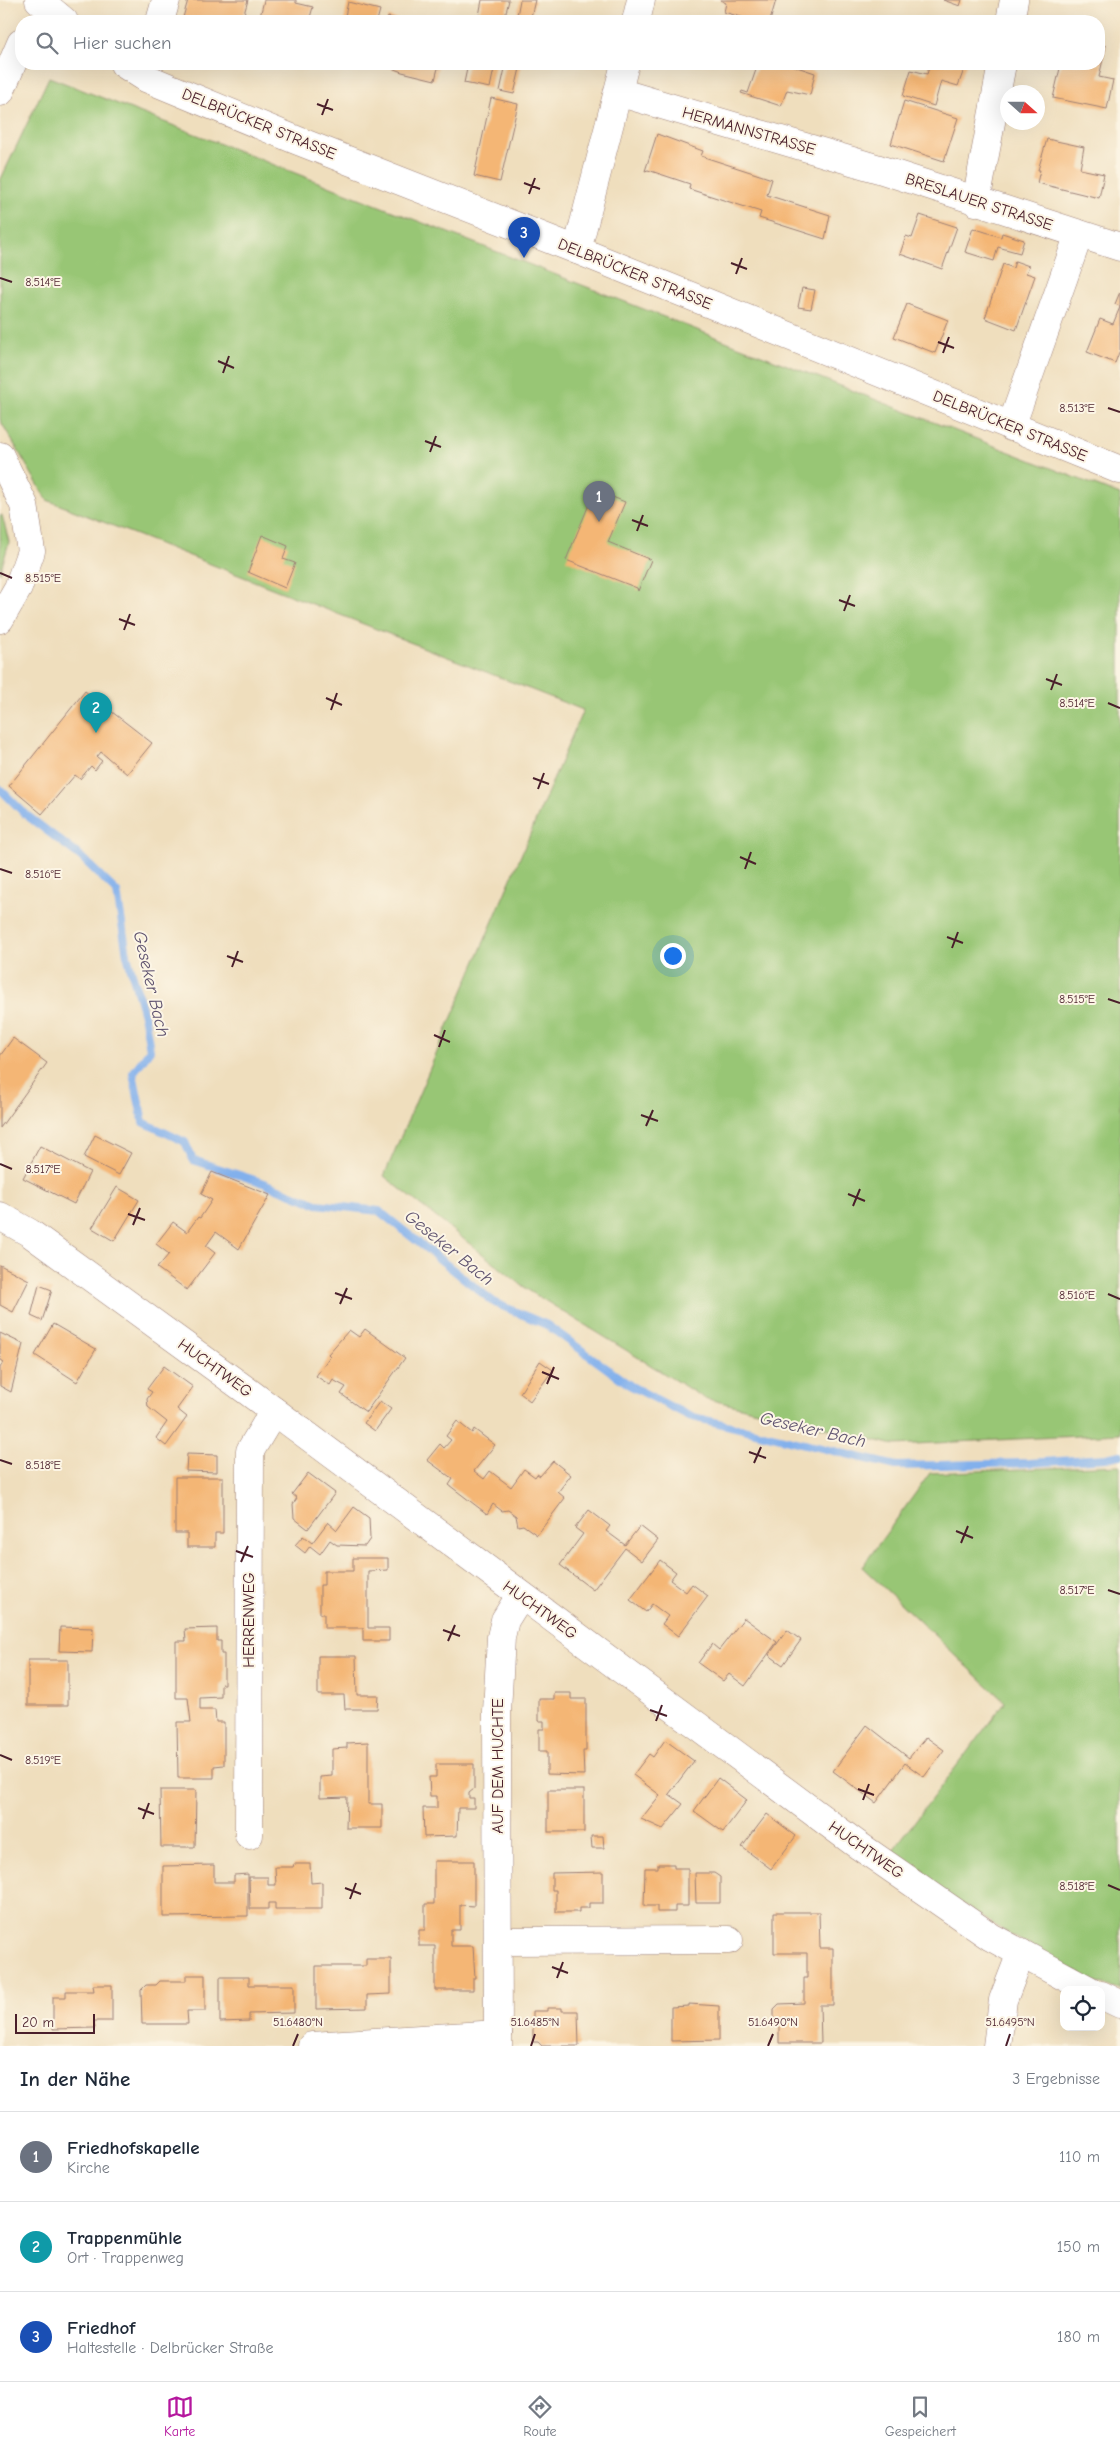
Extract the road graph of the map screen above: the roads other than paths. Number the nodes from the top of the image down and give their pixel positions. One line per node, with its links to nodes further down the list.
1 (166, 0): 6 (street)
2 (641, 0): 7 (street)
3 (1014, 0): 8 (street)
4 (38, 8): 5 (street)
5 (52, 15)
6 (162, 15)
7 (637, 15)
8 (1011, 15)
9 (15, 57): 13 (street)
10 (144, 70): 19 (street, DELBRÜCKER STRASSE)
11 (624, 70): 14 (street)
12 (1001, 70): 16 (street)
13 (0, 92)
14 (618, 92): 15 (street, HERMANNSTRASSE); 19 (street)
15 (879, 169): 16 (street, BRESLAUER STRASSE)
16 (976, 202): 17 (street, BRESLAUER STRASSE)
17 (1079, 234): 18 (street, BRESLAUER STRASSE); 20 (street)
18 (1120, 247)
19 (577, 250): 20 (street, DELBRÜCKER STRASSE)
20 (1011, 428): 22 (street, DELBRÜCKER STRASSE)
21 (0, 456): 23 (street)
22 (1120, 470)
23 (0, 619)
24 (0, 1216): 25 (street, HUCHTWEG)
25 (274, 1411): 26 (street, HUCHTWEG); 27 (street, HERRENWEG)
26 (520, 1596): 29 (street, AUF DEM HUCHTE); 30 (street, HUCHTWEG)
27 (249, 1835)
28 (729, 1940): 29 (street)
29 (499, 1941): 34 (street, AUF DEM HUCHTE)
30 (1021, 1953): 31 (street, HUCHTWEG); 36 (street)
31 (1082, 1986)
32 (1105, 1997): 33 (street)
33 (1120, 2004)
34 (498, 2040): 35 (street)
35 (312, 2046)
36 (997, 2046)

